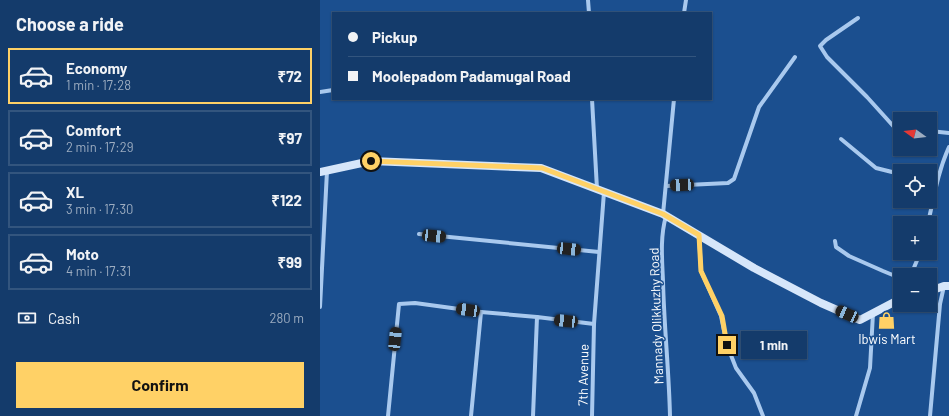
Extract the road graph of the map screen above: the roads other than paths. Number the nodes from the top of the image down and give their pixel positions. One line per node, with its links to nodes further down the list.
1 (588, 0): 3 (street)
2 (686, 0): 4 (street)
3 (588, 12)
4 (684, 12)
5 (858, 18): 11 (street)
6 (795, 57): 19 (street)
7 (332, 90): 8 (street)
8 (320, 92)
9 (592, 100): 20 (street, 7th Avenue)
10 (674, 100): 19 (street, Mannady Olikkuzhy Road)
11 (893, 126)
12 (937, 132): 13 (street)
13 (949, 133)
14 (841, 139): 17 (street)
15 (949, 147): 18 (street)
16 (323, 170): 20 (main road); 29 (street)
17 (893, 172)
18 (937, 182)
19 (666, 186): 21 (street, Mannady Olikkuzhy Road)
20 (600, 190): 21 (main road); 25 (street, 7th Avenue)
21 (664, 215): 23 (main road); 38 (street, Mannady Olikkuzhy Road)
22 (419, 234): 25 (street)
23 (699, 235): 31 (main road); 39 (street)
24 (835, 241): 26 (street)
25 (600, 252): 33 (street, 7th Avenue)
26 (893, 275)
27 (946, 286): 41 (street)
28 (893, 303): 31 (main road)
29 (320, 307)
30 (482, 312): 32 (street); 34 (street); 35 (street)
31 (873, 313): 40 (street)
32 (537, 317): 33 (street); 36 (street)
33 (594, 324): 37 (street, 7th Avenue)
34 (388, 416)
35 (471, 416)
36 (533, 416)
37 (592, 416)
38 (670, 416)
39 (763, 416)
40 (856, 416)
41 (930, 416)

